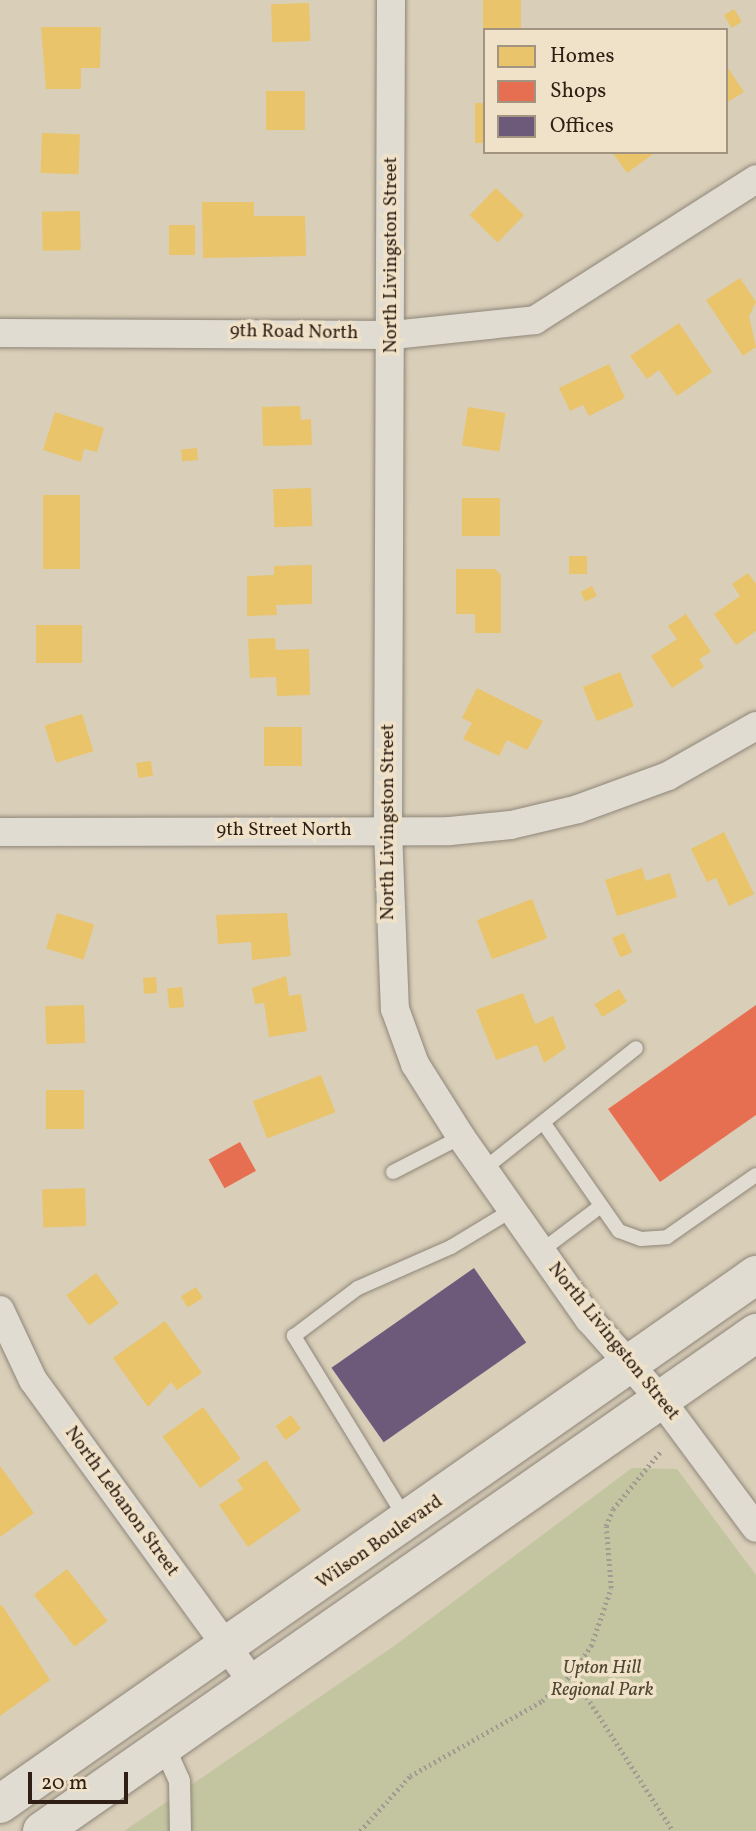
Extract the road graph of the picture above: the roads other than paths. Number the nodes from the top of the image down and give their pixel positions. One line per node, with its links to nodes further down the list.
1 (391, 0): 4 (street, North Livingston Street)
2 (756, 179): 4 (street, 9th Road North)
3 (0, 334): 4 (street, 9th Road North)
4 (393, 335): 6 (street, North Livingston Street)
5 (756, 726): 6 (street, 9th Street North)
6 (388, 830): 7 (street, 9th Street North); 10 (street, North Livingston Street)
7 (0, 832)
8 (636, 1048): 9 (lane)
9 (545, 1125): 11 (lane); 14 (lane)
10 (460, 1137): 11 (street, North Livingston Street); 12 (lane)
11 (484, 1169): 15 (street, North Livingston Street)
12 (393, 1172)
13 (756, 1175): 14 (lane)
14 (601, 1206): 16 (lane)
15 (512, 1210): 16 (street, North Livingston Street); 22 (lane)
16 (541, 1251): 20 (street, North Livingston Street)
17 (756, 1275): 20 (main road, Wilson Boulevard)
18 (0, 1310): 24 (street, North Lebanon Street)
19 (756, 1333): 21 (main road)
20 (631, 1365): 21 (street, North Livingston Street); 22 (main road, Wilson Boulevard)
21 (661, 1400): 23 (street, North Livingston Street); 25 (main road)
22 (408, 1523): 24 (main road, Wilson Boulevard)
23 (756, 1528)
24 (229, 1650): 25 (street, North Lebanon Street); 27 (main road, Wilson Boulevard)
25 (255, 1686): 26 (main road)
26 (165, 1749): 28 (main road); 29 (street)
27 (0, 1804)
28 (42, 1831)
29 (180, 1831)

